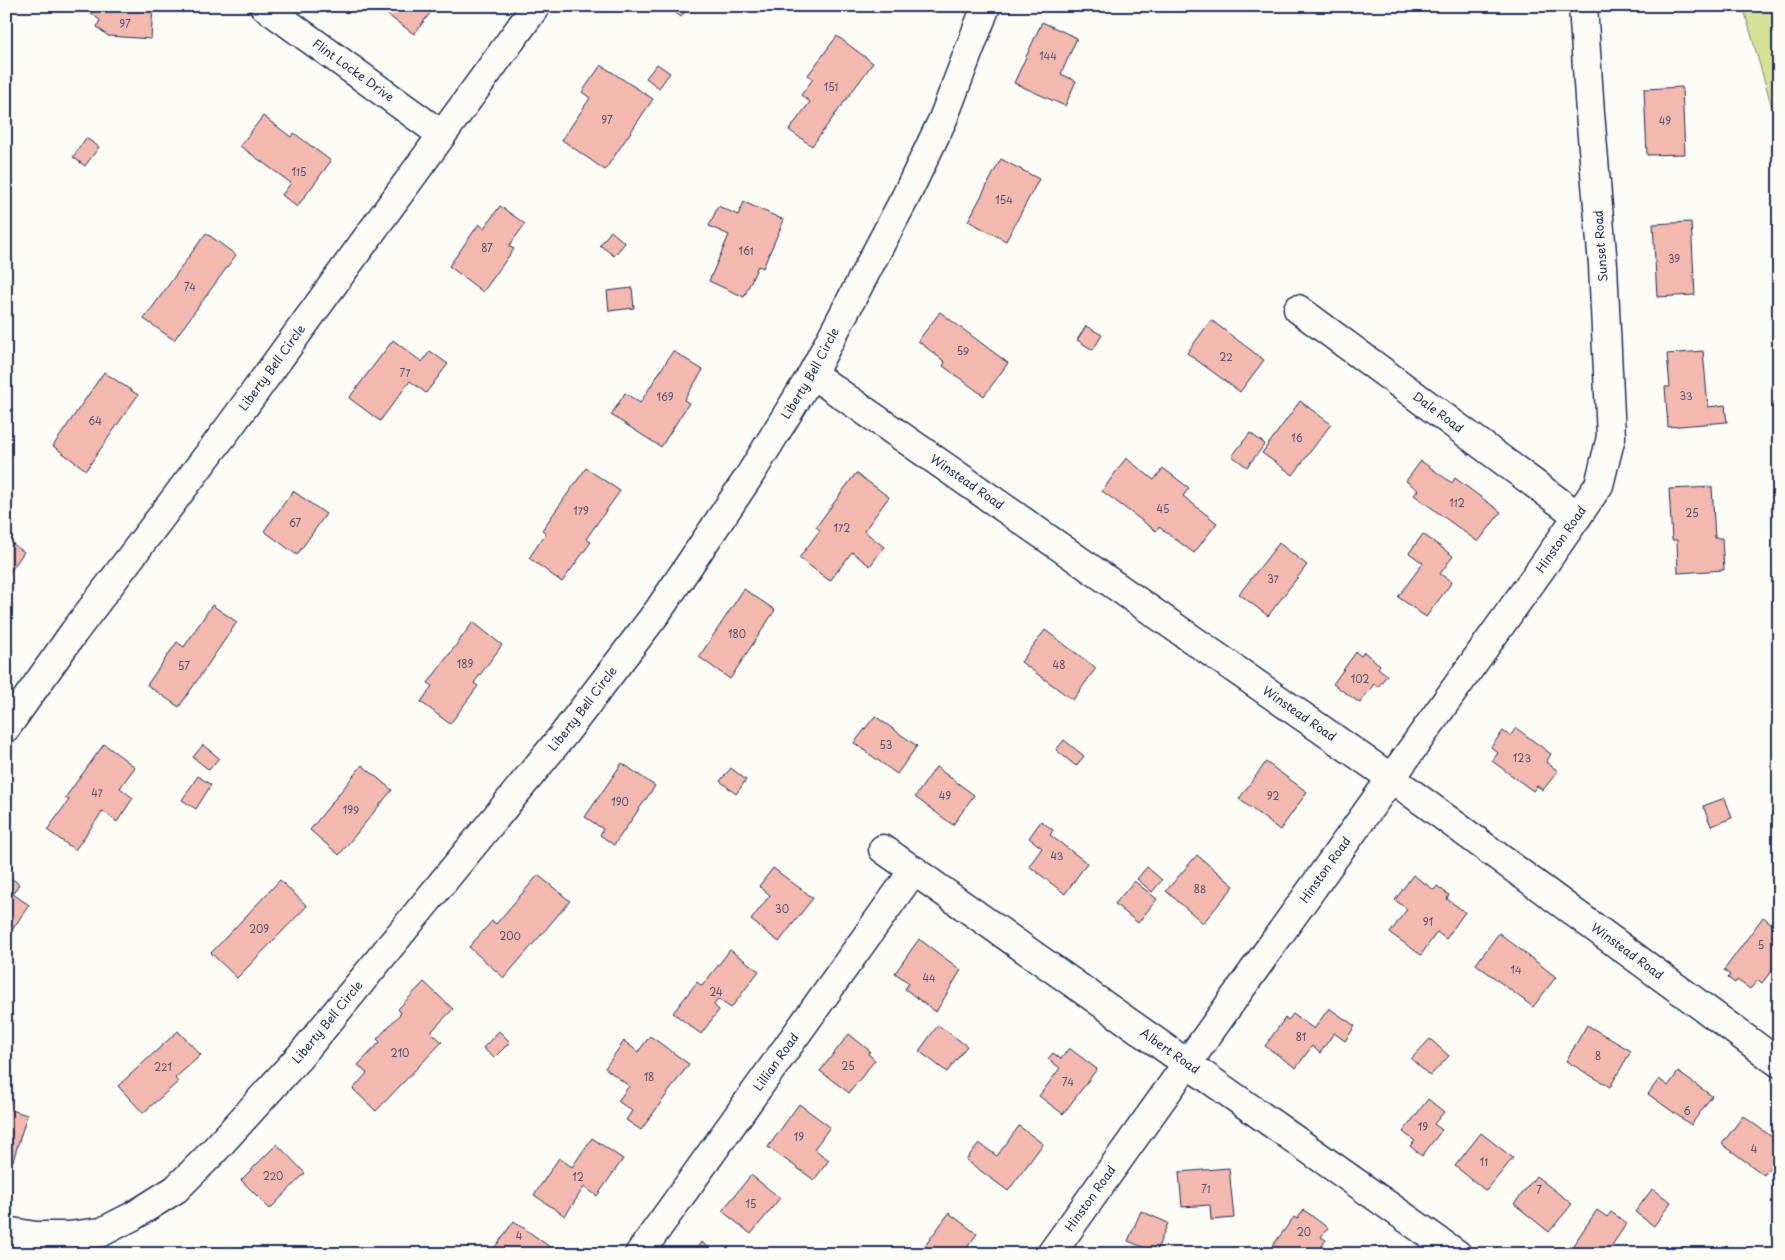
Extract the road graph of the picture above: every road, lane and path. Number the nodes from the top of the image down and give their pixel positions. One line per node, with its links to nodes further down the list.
1 (264, 6): 5 (street, Flint Locke Drive)
2 (536, 6): 5 (street, Liberty Bell Circle)
3 (986, 6): 7 (street, Liberty Bell Circle)
4 (1584, 6): 8 (street, Sunset Road)
5 (442, 135): 10 (street, Liberty Bell Circle)
6 (1298, 309): 9 (street, Dale Road)
7 (812, 374): 11 (street, Winstead Road); 16 (street, Liberty Bell Circle)
8 (1599, 484): 9 (street, Hinston Road)
9 (1578, 516): 11 (street, Hinston Road)
10 (6, 728)
11 (1391, 778): 14 (street, Hinston Road); 15 (street, Winstead Road)
12 (883, 849): 13 (street, Albert Road)
13 (914, 870): 14 (street, Albert Road); 17 (street, Lillian Road)
14 (1189, 1063): 18 (street, Hinston Road); 19 (street, Albert Road)
15 (1779, 1063)
16 (6, 1231)
17 (640, 1254)
18 (1051, 1254)
19 (1457, 1254)

